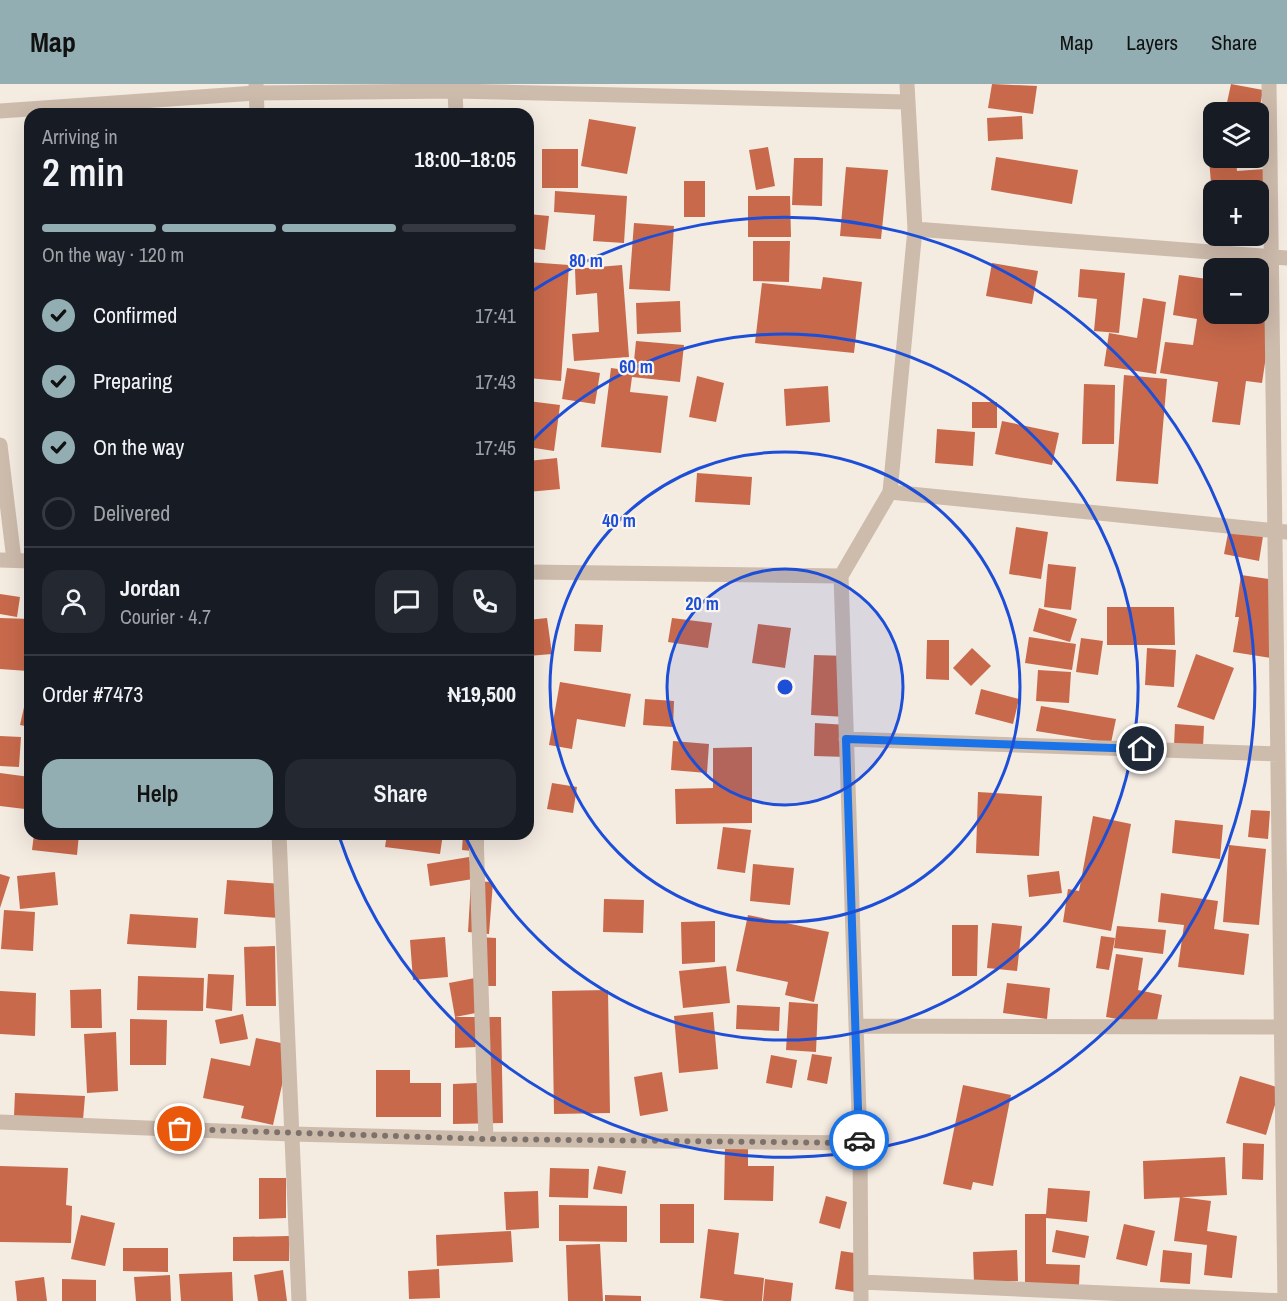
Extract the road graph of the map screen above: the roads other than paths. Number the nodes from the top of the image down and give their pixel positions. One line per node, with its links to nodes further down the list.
1 (907, 84): 6 (street)
2 (1269, 84): 13 (street)
3 (256, 88): 5 (street); 7 (street); 8 (street)
4 (492, 88): 5 (street); 6 (street)
5 (455, 91): 9 (street)
6 (906, 102): 12 (street)
7 (33, 108)
8 (257, 108)
9 (456, 108)
10 (24, 109): 11 (street)
11 (0, 111)
12 (915, 229): 13 (street); 16 (street)
13 (1271, 256): 14 (street); 17 (street)
14 (1287, 258)
15 (0, 446): 18 (street)
16 (890, 492): 17 (street); 21 (street)
17 (1281, 532): 23 (street)
18 (7, 560): 19 (street)
19 (24, 561)
20 (534, 572): 21 (street)
21 (841, 576): 22 (street)
22 (846, 739): 23 (street); 26 (street)
23 (1278, 753): 27 (street)
24 (279, 840): 29 (street)
25 (476, 840): 30 (street)
26 (856, 1026): 27 (street); 31 (street)
27 (1282, 1027): 35 (street)
28 (0, 1122): 29 (street)
29 (292, 1134): 30 (street); 33 (street)
30 (486, 1139): 31 (street)
31 (860, 1143): 32 (street)
32 (861, 1282): 34 (street); 35 (street)
33 (299, 1301)
34 (861, 1301)
35 (1285, 1301)

